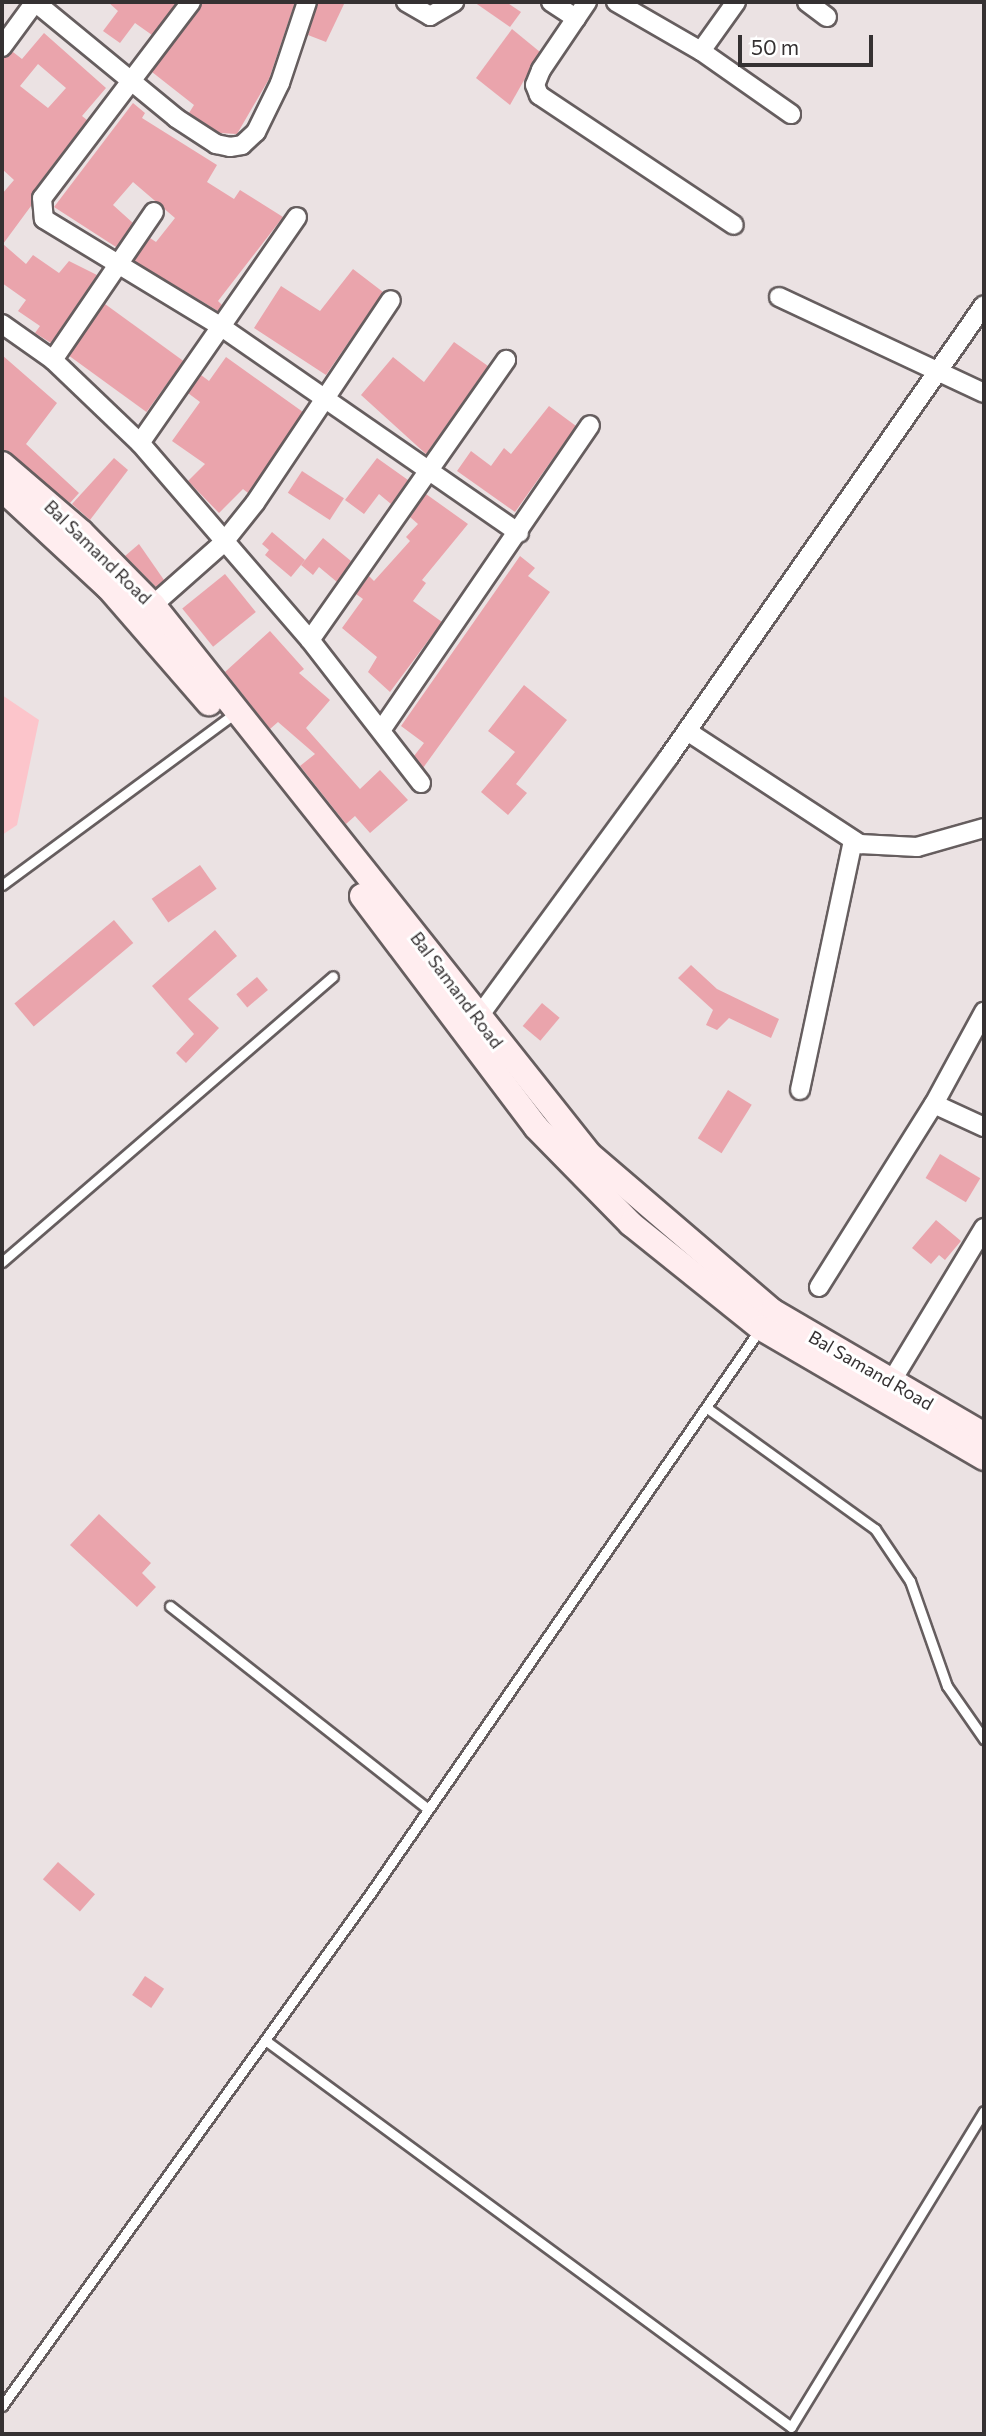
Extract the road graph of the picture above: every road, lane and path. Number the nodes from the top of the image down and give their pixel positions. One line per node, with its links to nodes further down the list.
1 (35, 2): 13 (street); 15 (street)
2 (191, 2): 15 (street)
3 (307, 2): 15 (street)
4 (406, 2): 5 (street)
5 (454, 2)
6 (551, 2): 12 (street)
7 (587, 2): 12 (street)
8 (616, 2): 14 (street)
9 (736, 2): 14 (street)
10 (807, 2): 11 (street)
11 (827, 17)
12 (576, 18): 19 (street)
13 (2, 47)
14 (701, 51): 16 (street)
15 (132, 82): 20 (street)
16 (791, 114)
17 (154, 212): 20 (street)
18 (297, 217): 25 (street)
19 (734, 226)
20 (120, 267): 25 (street); 26 (street)
21 (779, 297): 28 (street)
22 (391, 300): 30 (street)
23 (984, 305): 28 (street)
24 (2, 324): 26 (street)
25 (223, 328): 30 (street); 32 (street)
26 (53, 360): 32 (street)
27 (506, 360): 34 (street)
28 (938, 372): 29 (street); 42 (street)
29 (984, 393)
30 (328, 398): 34 (street); 37 (street)
31 (590, 425): 36 (street)
32 (140, 443): 37 (street)
33 (2, 464): 38 (main road, Bal Samand Road)
34 (430, 467): 36 (street); 39 (street)
35 (2, 489): 40 (main road, Bal Samand Road)
36 (519, 533): 41 (street)
37 (223, 543): 38 (street); 39 (street)
38 (153, 605): 40 (main road, Bal Samand Road)
39 (310, 640): 41 (street)
40 (230, 716): 46 (lane); 49 (main road, Bal Samand Road); 56 (main road, Bal Samand Road)
41 (382, 729): 43 (street)
42 (687, 731): 45 (street); 49 (street)
43 (421, 783)
44 (984, 828): 45 (street)
45 (853, 841): 50 (street)
46 (2, 885)
47 (333, 976): 54 (lane)
48 (984, 1012): 51 (street)
49 (477, 1019): 57 (main road, Bal Samand Road)
50 (800, 1090)
51 (934, 1104): 52 (street); 55 (street)
52 (984, 1127)
53 (984, 1228): 57 (street)
54 (2, 1262)
55 (819, 1287)
56 (761, 1328): 58 (lane); 60 (main road, Bal Samand Road)
57 (891, 1382): 59 (main road, Bal Samand Road)
58 (707, 1408): 62 (lane); 63 (lane)
59 (984, 1435)
60 (984, 1458)
61 (170, 1606): 63 (lane)
62 (984, 1739)
63 (428, 1809): 64 (lane)
64 (265, 2040): 66 (lane); 67 (lane)
65 (984, 2111): 67 (lane)
66 (2, 2406)
67 (789, 2431)

